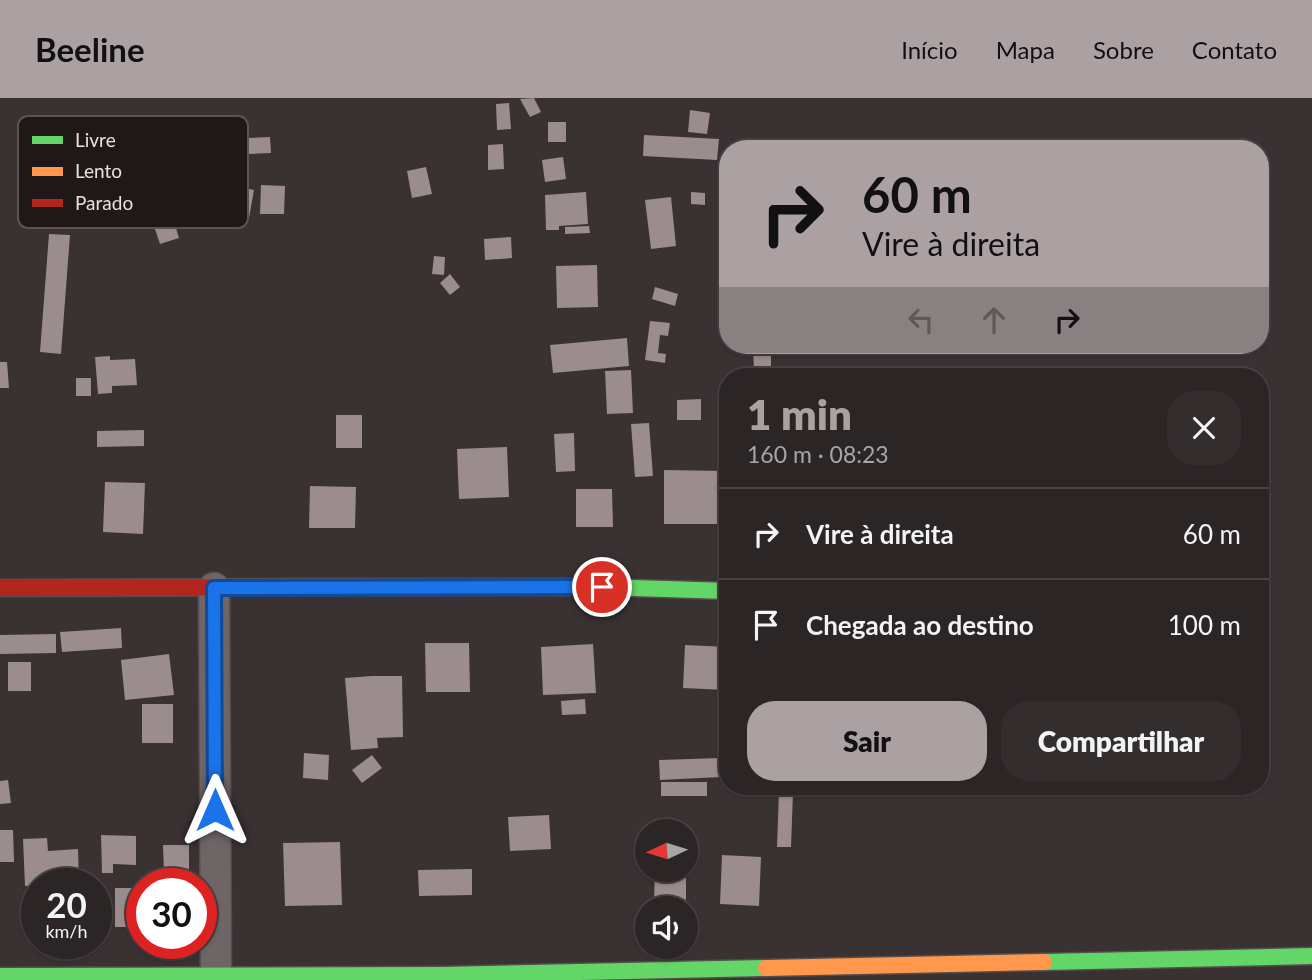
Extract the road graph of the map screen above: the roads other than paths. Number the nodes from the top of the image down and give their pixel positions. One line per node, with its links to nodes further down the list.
1 (0, 588): 2 (street)
2 (214, 588): 3 (street); 6 (street)
3 (719, 592)
4 (1312, 956): 7 (street)
5 (0, 976): 6 (street)
6 (216, 976): 7 (street)
7 (443, 978)

